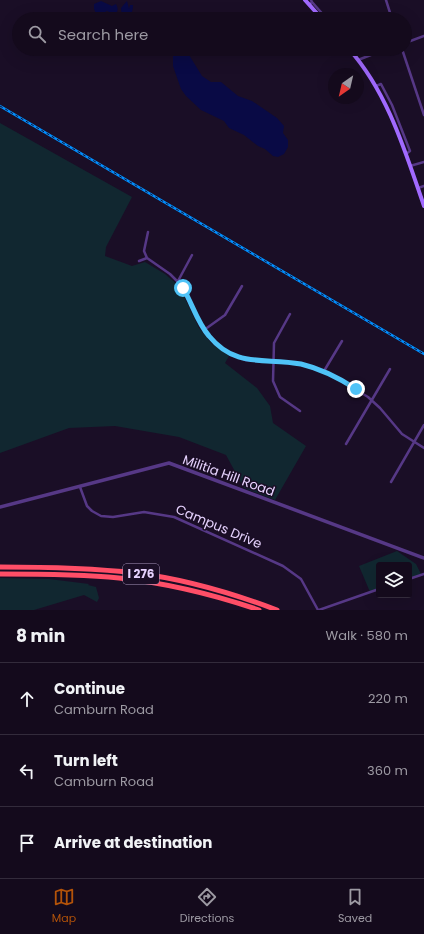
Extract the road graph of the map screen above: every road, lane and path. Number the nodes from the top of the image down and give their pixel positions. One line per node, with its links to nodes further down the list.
1 (305, 0): 3 (main road)
2 (386, 0): 6 (street)
3 (311, 2): 4 (main road); 5 (street)
4 (317, 12)
5 (320, 12)
6 (390, 12)
7 (424, 36): 8 (street)
8 (412, 40)
9 (355, 56): 12 (main road)
10 (368, 56): 12 (street)
11 (404, 56): 13 (street)
12 (358, 60): 15 (main road)
13 (424, 115)
14 (424, 162): 15 (street)
15 (410, 166): 17 (main road)
16 (424, 186): 17 (street)
17 (418, 188): 18 (main road)
18 (424, 206)
19 (148, 232): 21 (street)
20 (192, 255): 23 (street)
21 (147, 258): 22 (street); 23 (street)
22 (139, 261)
23 (178, 281): 26 (street)
24 (242, 286): 26 (street)
25 (290, 314): 28 (street)
26 (204, 330): 28 (street)
27 (342, 341): 30 (street)
28 (273, 362): 30 (street); 32 (street)
29 (390, 369): 31 (street)
30 (324, 371): 31 (street)
31 (372, 400): 34 (street); 35 (street)
32 (300, 411)
33 (424, 425): 34 (street)
34 (414, 442): 36 (street); 37 (street)
35 (346, 444)
36 (424, 448)
37 (391, 482)
38 (80, 487): 39 (street, Militia Hill Road); 40 (street, Militia Hill Road); 48 (street, Campus Drive)
39 (0, 507)
40 (424, 558)
41 (0, 567): 47 (highway, I 276)
42 (0, 574): 46 (highway, I 276)
43 (424, 574): 44 (street)
44 (412, 578)
45 (376, 590): 48 (street)
46 (259, 610)
47 (277, 610)
48 (319, 610)

